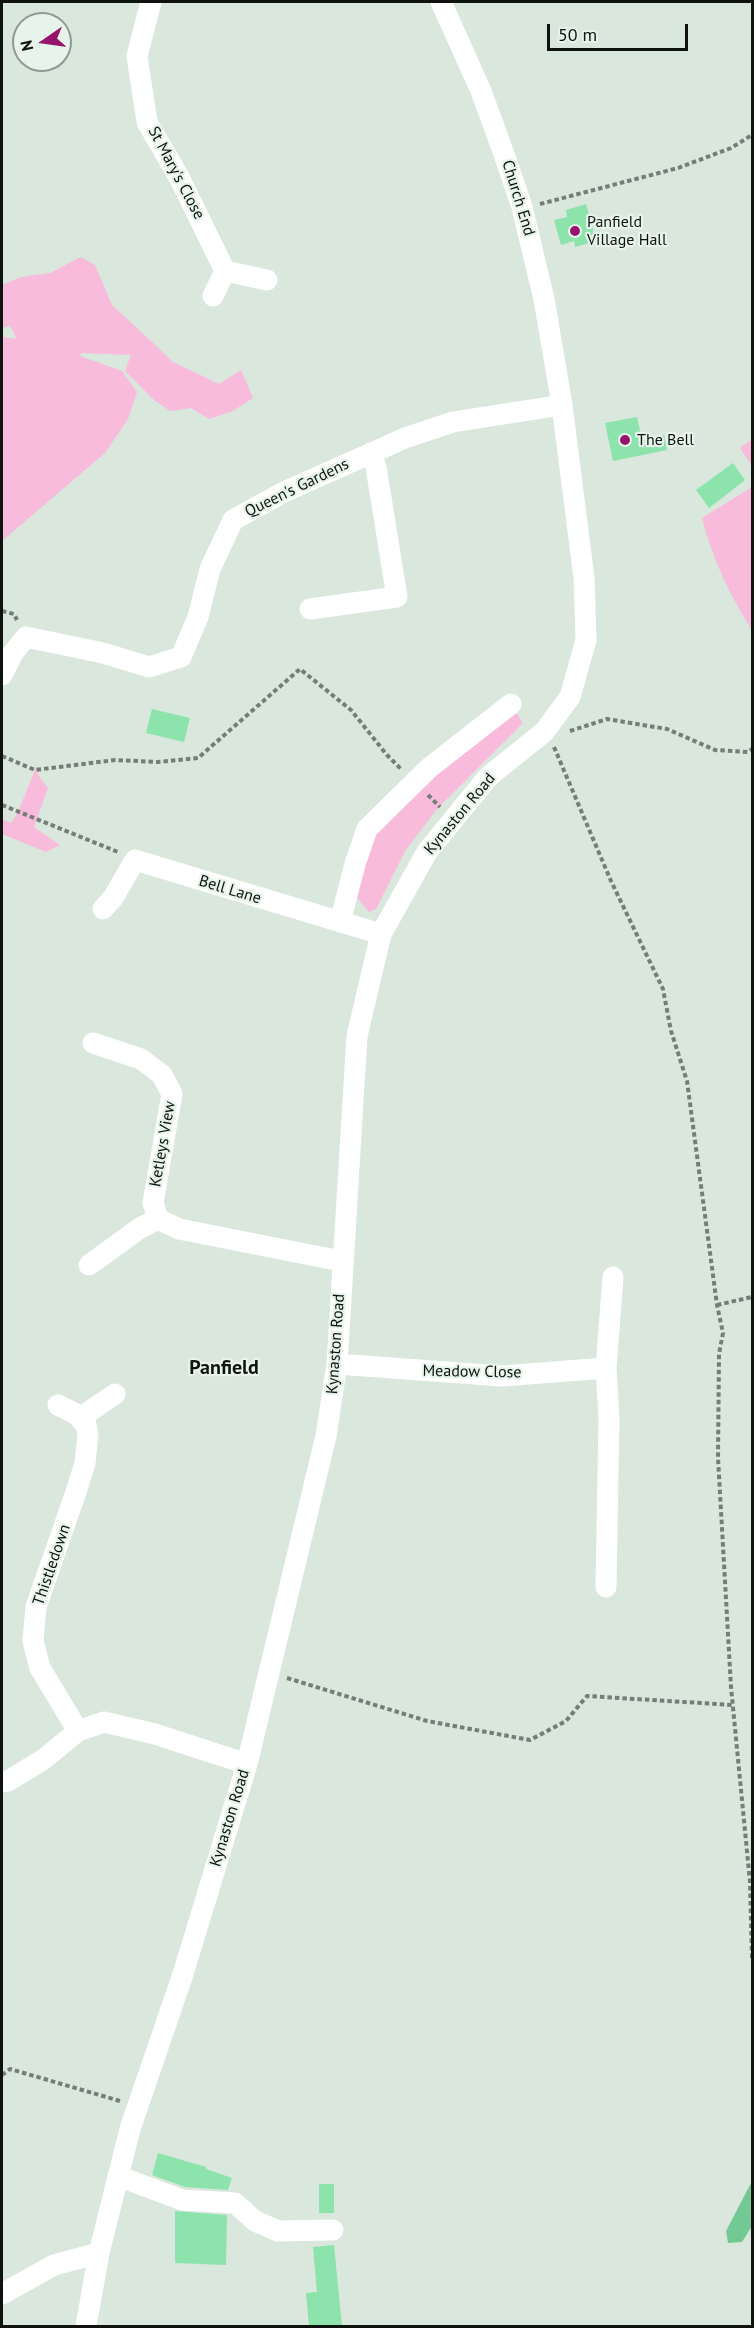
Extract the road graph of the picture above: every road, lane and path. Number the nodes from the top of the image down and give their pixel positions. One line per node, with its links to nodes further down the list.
1 (151, 2): 5 (street, St Mary's Close)
2 (441, 2): 4 (street, Church End)
3 (753, 135): 4 (path)
4 (522, 207): 8 (street, Church End)
5 (225, 272): 6 (street); 7 (street)
6 (267, 280)
7 (213, 296)
8 (562, 405): 9 (street, Queen's Gardens); 13 (street, Kynaston Road)
9 (371, 453): 10 (street); 11 (street, Queen's Gardens)
10 (310, 609)
11 (2, 675)
12 (511, 704): 16 (street)
13 (545, 730): 14 (path); 18 (street, Kynaston Road); 29 (path)
14 (753, 749)
15 (2, 756): 16 (path)
16 (415, 781): 18 (path); 21 (street)
17 (2, 805): 19 (path)
18 (453, 820): 22 (street, Kynaston Road)
19 (135, 860): 20 (street); 21 (street, Bell Lane)
20 (103, 909)
21 (340, 922): 22 (street, Bell Lane)
22 (381, 934): 25 (street, Kynaston Road)
23 (93, 1043): 24 (street, Ketleys View)
24 (158, 1219): 25 (street); 26 (street)
25 (341, 1261): 30 (street, Kynaston Road)
26 (89, 1265)
27 (613, 1277): 31 (street)
28 (753, 1298): 29 (path)
29 (717, 1305): 37 (path)
30 (337, 1364): 31 (street, Meadow Close); 36 (street, Kynaston Road)
31 (606, 1368): 35 (street)
32 (115, 1394): 34 (street)
33 (58, 1405): 34 (street)
34 (80, 1418): 38 (street, Thistledown)
35 (606, 1587)
36 (269, 1672): 37 (path); 39 (street, Kynaston Road)
37 (733, 1705): 41 (path)
38 (78, 1731): 39 (street); 40 (street)
39 (247, 1764): 44 (street, Kynaston Road)
40 (2, 1782)
41 (751, 1882): 42 (path)
42 (753, 1959)
43 (2, 2075): 44 (path)
44 (138, 2106): 45 (street, Kynaston Road)
45 (118, 2176): 46 (street); 47 (street, Kynaston Road)
46 (333, 2230)
47 (99, 2253): 48 (street); 49 (street, Kynaston Road)
48 (2, 2294)
49 (86, 2326)

